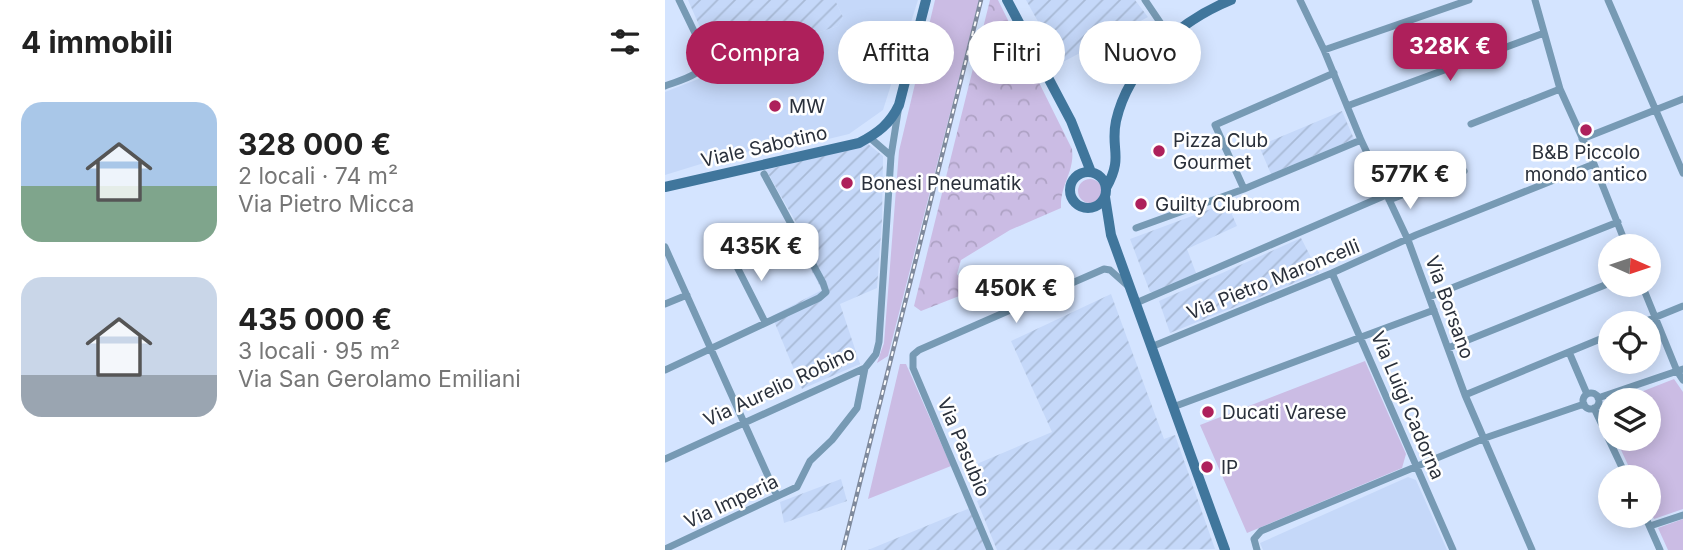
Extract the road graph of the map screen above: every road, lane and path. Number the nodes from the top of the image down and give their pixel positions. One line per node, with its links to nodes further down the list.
1 (679, 0): 16 (street)
2 (926, 0): 19 (main road, Via Aurelio Robino)
3 (1007, 0): 26 (main road)
4 (1145, 0): 10 (street)
5 (1231, 0): 11 (main road)
6 (1300, 0): 13 (street, Via Borsano)
7 (1469, 0): 13 (street)
8 (1535, 0): 12 (street)
9 (1608, 0): 21 (street)
10 (1159, 21)
11 (1192, 21)
12 (1544, 33): 17 (street); 20 (street)
13 (1324, 50): 14 (street, Via Borsano)
14 (1333, 73): 20 (street, Via Borsano); 36 (street)
15 (1132, 84): 28 (main road)
16 (665, 86)
17 (1560, 89): 22 (street); 24 (street)
18 (1683, 99): 21 (street)
19 (899, 105): 23 (main road, Via Aurelio Robino); 27 (street, Via Aurelio Robino)
20 (1347, 106): 25 (street, Via Borsano)
21 (1656, 110): 24 (street); 31 (street)
22 (1471, 124)
23 (869, 137): 27 (street); 35 (main road, Viale Sabotino)
24 (1582, 139): 29 (street)
25 (1361, 141): 36 (street); 38 (street, Via Borsano)
26 (1079, 146): 33 (main road); 34 (main road)
27 (891, 156): 65 (street, Via Aurelio Robino)
28 (1117, 163): 33 (main road); 37 (main road)
29 (1594, 164): 40 (street); 44 (street, Via Pietro Maroncelli)
30 (1464, 171): 38 (street)
31 (1683, 173)
32 (764, 174): 57 (street)
33 (1095, 174): 34 (main road); 37 (main road)
34 (1079, 175): 39 (main road)
35 (665, 187)
36 (1244, 189): 41 (street)
37 (1106, 192): 39 (main road); 43 (main road)
38 (1388, 198): 44 (street, Via Borsano); 52 (street)
39 (1086, 208): 43 (main road)
40 (1618, 222): 42 (street); 51 (street)
41 (1136, 228)
42 (1622, 234)
43 (1111, 235): 49 (main road)
44 (1408, 240): 47 (street, Via Pietro Maroncelli); 51 (street, Via Borsano)
45 (665, 247): 50 (street)
46 (733, 257): 57 (street)
47 (1332, 273): 59 (street, Via Luigi Cadorna); 61 (street, Via Pietro Maroncelli)
48 (1598, 288): 62 (street)
49 (1131, 289): 52 (main road); 88 (street, Via Pasubio)
50 (687, 295): 53 (street); 63 (street)
51 (1429, 297): 55 (street, Via Borsano)
52 (1136, 303): 61 (main road)
53 (665, 304)
54 (1683, 306): 56 (street)
55 (1434, 310): 59 (street); 62 (street, Via Borsano)
56 (1661, 315)
57 (765, 322): 63 (street)
58 (1661, 332): 67 (street)
59 (1362, 339): 75 (street); 81 (street, Via Luigi Cadorna)
60 (1598, 340): 64 (street)
61 (1151, 347): 75 (main road)
62 (1448, 348): 71 (street, Via Borsano)
63 (711, 349): 66 (street); 77 (street)
64 (1569, 352): 70 (street); 71 (street)
65 (865, 368): 77 (street, Via Aurelio Robino); 82 (street, Via Imperia)
66 (665, 370)
67 (1680, 370): 68 (street); 69 (street)
68 (1683, 380)
69 (1627, 388)
70 (1587, 394): 72 (street); 73 (street)
71 (1465, 395): 78 (street, Via Borsano)
72 (1598, 398)
73 (1584, 404): 76 (street); 78 (street)
74 (1598, 404): 76 (street)
75 (1173, 407): 86 (main road)
76 (1594, 408): 80 (street)
77 (744, 423): 79 (street, Via Aurelio Robino); 82 (street)
78 (1485, 438): 81 (street); 91 (street, Via Borsano)
79 (665, 459)
80 (1621, 465)
81 (1417, 467): 89 (street); 90 (street, Via Luigi Cadorna)
82 (777, 496): 87 (street, Via Imperia)
83 (1683, 514): 84 (street)
84 (1661, 522)
85 (1651, 528): 92 (street)
86 (1222, 547)
87 (665, 550)
88 (990, 550)
89 (1257, 550)
90 (1454, 550)
91 (1532, 550)
92 (1660, 550)

